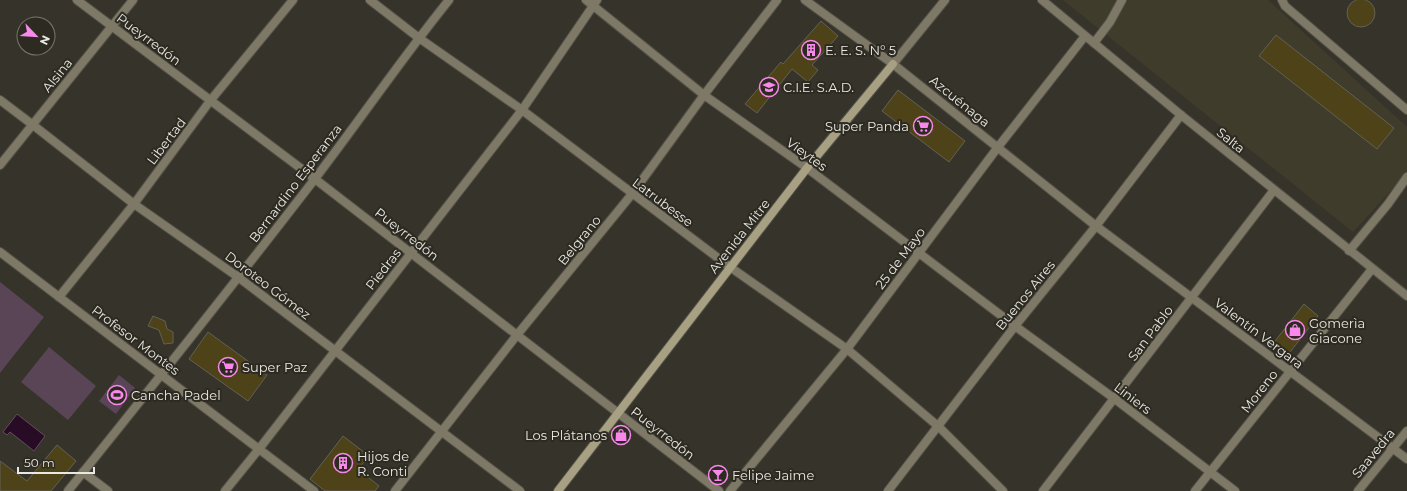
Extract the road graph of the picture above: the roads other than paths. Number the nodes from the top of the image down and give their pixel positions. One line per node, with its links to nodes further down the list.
1 (77, 0): 13 (street, Pueyrredón)
2 (133, 0): 13 (street, Alsina)
3 (293, 0): 20 (street, Libertad)
4 (370, 0): 15 (street, Latrubesse)
5 (449, 0): 15 (street, Bernardino Esperanza)
6 (777, 0): 18 (street, Belgrano)
7 (805, 0): 17 (street, Azcuénaga)
8 (945, 0): 17 (street, Avenida Mitre)
9 (1042, 0): 14 (street, Salta)
10 (1122, 0): 16 (street)
11 (1282, 0): 22 (street)
12 (592, 2): 18 (street, Vieytes); 21 (street, Piedras)
13 (112, 26): 20 (street, Pueyrredón); 24 (street, Alsina)
14 (1085, 36): 16 (street, Salta); 25 (street, 25 de Mayo)
15 (419, 38): 21 (street, Latrubesse); 29 (street, Bernardino Esperanza)
16 (1094, 43): 23 (street, Salta)
17 (893, 64): 25 (street, Azcuénaga); 27 (main road, Avenida Mitre)
18 (704, 95): 27 (street, Vieytes); 31 (street, Belgrano)
19 (0, 100): 24 (street, Doroteo Gómez)
20 (210, 101): 29 (street, Pueyrredón); 32 (street, Libertad)
21 (522, 110): 31 (street, Latrubesse); 36 (street, Piedras)
22 (1407, 110)
23 (1181, 115): 30 (street, Salta); 33 (street, Buenos Aires)
24 (33, 125): 26 (street, Alsina); 32 (street, Doroteo Gómez)
25 (998, 147): 33 (street, Azcuénaga); 37 (street, 25 de Mayo)
26 (0, 165)
27 (807, 168): 37 (street, Vieytes); 38 (main road, Avenida Mitre)
28 (1407, 177): 34 (street)
29 (315, 179): 36 (street, Pueyrredón); 40 (street, Bernardino Esperanza)
30 (1274, 190): 34 (street, Salta); 43 (street, San Pablo)
31 (632, 194): 38 (street, Latrubesse); 45 (street, Belgrano)
32 (134, 204): 40 (street, Doroteo Gómez); 42 (street, Libertad)
33 (1096, 226): 43 (street, Valentín Vergara); 44 (street, Buenos Aires)
34 (1349, 251): 39 (street, Salta)
35 (0, 252): 42 (street, Profesor Montes)
36 (411, 253): 45 (street, Pueyrredón); 47 (street, Piedras)
37 (919, 253): 44 (street, Vieytes); 46 (street, 25 de Mayo)
38 (730, 268): 46 (street, Latrubesse); 51 (main road, Avenida Mitre)
39 (1372, 269): 41 (street, Salta); 48 (street, Moreno)
40 (238, 276): 47 (street, Doroteo Gómez); 49 (street, Bernardino Esperanza)
41 (1407, 296)
42 (59, 297): 49 (street, Profesor Montes)
43 (1192, 298): 48 (street, Valentín Vergara); 50 (street, San Pablo)
44 (1015, 326): 50 (street, Liniers); 52 (street, Buenos Aires)
45 (517, 335): 51 (street, Pueyrredón); 54 (street, Belgrano)
46 (846, 349): 52 (street, Latrubesse); 68 (street, 25 de Mayo)
47 (336, 350): 54 (street, Doroteo Gómez); 56 (street, Piedras)
48 (1290, 372): 55 (street, Valentín Vergara); 59 (street, Moreno)
49 (162, 374): 56 (street, Profesor Montes); 58 (street, Bernardino Esperanza)
50 (1115, 399): 59 (street, Liniers); 71 (street, San Pablo)
51 (618, 413): 66 (main road, Avenida Mitre); 67 (street, Pueyrredón)
52 (939, 427): 69 (street, Buenos Aires); 70 (street, Latrubesse)
53 (1407, 431): 55 (street, Saavedra)
54 (442, 432): 64 (street, Belgrano); 65 (street, Doroteo Gómez)
55 (1393, 448): 57 (street, Valentín Vergara); 74 (street, Saavedra)
56 (259, 449): 62 (street, Piedras); 63 (street, Profesor Montes)
57 (1407, 459)
58 (83, 472): 60 (street, Bernardino Esperanza); 61 (street)
59 (1210, 472): 72 (street, Moreno); 73 (street, Liniers)
60 (68, 491)
61 (108, 491)
62 (225, 491)
63 (314, 491)
64 (396, 491)
65 (520, 491)
66 (558, 491)
67 (719, 491)
68 (730, 491)
69 (888, 491)
70 (1004, 491)
71 (1043, 491)
72 (1195, 491)
73 (1235, 491)
74 (1358, 491)

